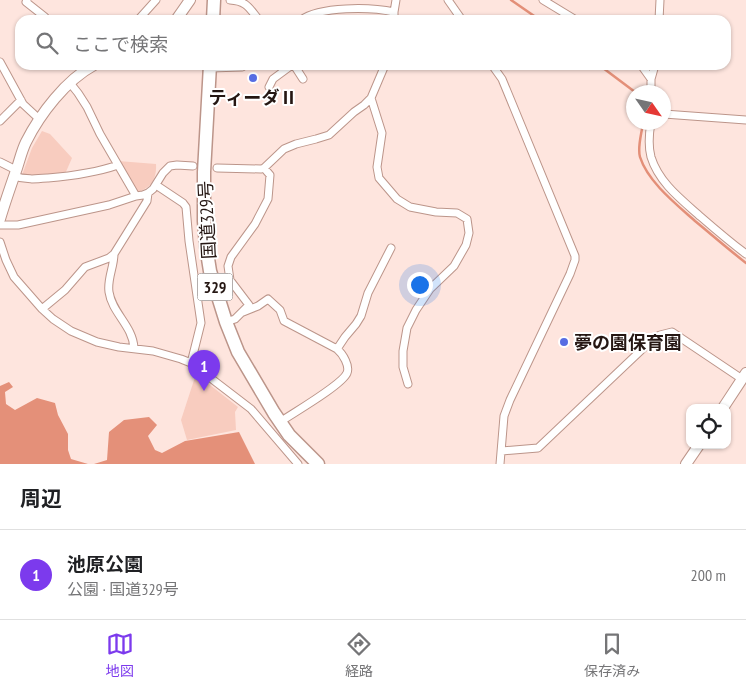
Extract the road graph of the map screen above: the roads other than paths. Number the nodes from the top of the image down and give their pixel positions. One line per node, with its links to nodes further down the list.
1 (27, 0): 12 (street)
2 (156, 0): 13 (street)
3 (190, 0): 14 (main road)
4 (214, 0): 15 (highway)
5 (230, 0): 10 (street)
6 (396, 0): 11 (street)
7 (448, 0): 18 (street)
8 (543, 0): 19 (street)
9 (660, 0): 20 (street)
10 (246, 2): 16 (street)
11 (394, 12): 17 (street)
12 (42, 15)
13 (142, 15)
14 (180, 15)
15 (213, 15)
16 (255, 15)
17 (310, 15)
18 (458, 15)
19 (568, 15)
20 (659, 15)
21 (0, 62): 36 (street)
22 (86, 70): 32 (main road)
23 (210, 70): 59 (highway, 国道329号 / 329)
24 (285, 70): 34 (street)
25 (297, 70): 30 (street)
26 (383, 70): 35 (street)
27 (496, 70): 69 (street)
28 (645, 70): 31 (street)
29 (654, 70): 31 (street)
30 (303, 79)
31 (651, 79): 33 (street)
32 (70, 83): 38 (main road); 43 (street)
33 (651, 85)
34 (268, 86)
35 (371, 98): 46 (street); 64 (street)
36 (21, 100): 38 (street); 40 (street)
37 (671, 115): 39 (street)
38 (40, 118): 47 (main road)
39 (746, 120)
40 (0, 121)
41 (650, 130): 56 (street)
42 (0, 162): 47 (street)
43 (118, 165): 47 (street); 50 (street)
44 (193, 166): 48 (street)
45 (217, 168): 46 (street)
46 (264, 168): 58 (street)
47 (15, 173): 51 (main road)
48 (156, 185): 49 (street); 62 (street)
49 (148, 193): 50 (street); 55 (street)
50 (136, 196): 52 (street)
51 (0, 219)
52 (0, 225)
53 (0, 242): 57 (street)
54 (391, 248): 61 (street)
55 (114, 254): 57 (street); 60 (street)
56 (746, 254)
57 (42, 310): 60 (street)
58 (243, 312): 59 (street); 61 (street)
59 (226, 322): 66 (highway, 国道329号 / 329)
60 (134, 348): 62 (street)
61 (337, 349): 66 (street)
62 (191, 363): 70 (street)
63 (744, 376): 65 (main road); 69 (street)
64 (408, 384)
65 (726, 404)
66 (280, 422): 67 (highway, 国道329号 / 329)
67 (300, 447): 70 (street); 72 (highway, 国道329号 / 329)
68 (696, 449): 74 (main road)
69 (502, 451): 73 (street)
70 (292, 458): 71 (street)
71 (298, 464)
72 (318, 464)
73 (500, 464)
74 (686, 464)

